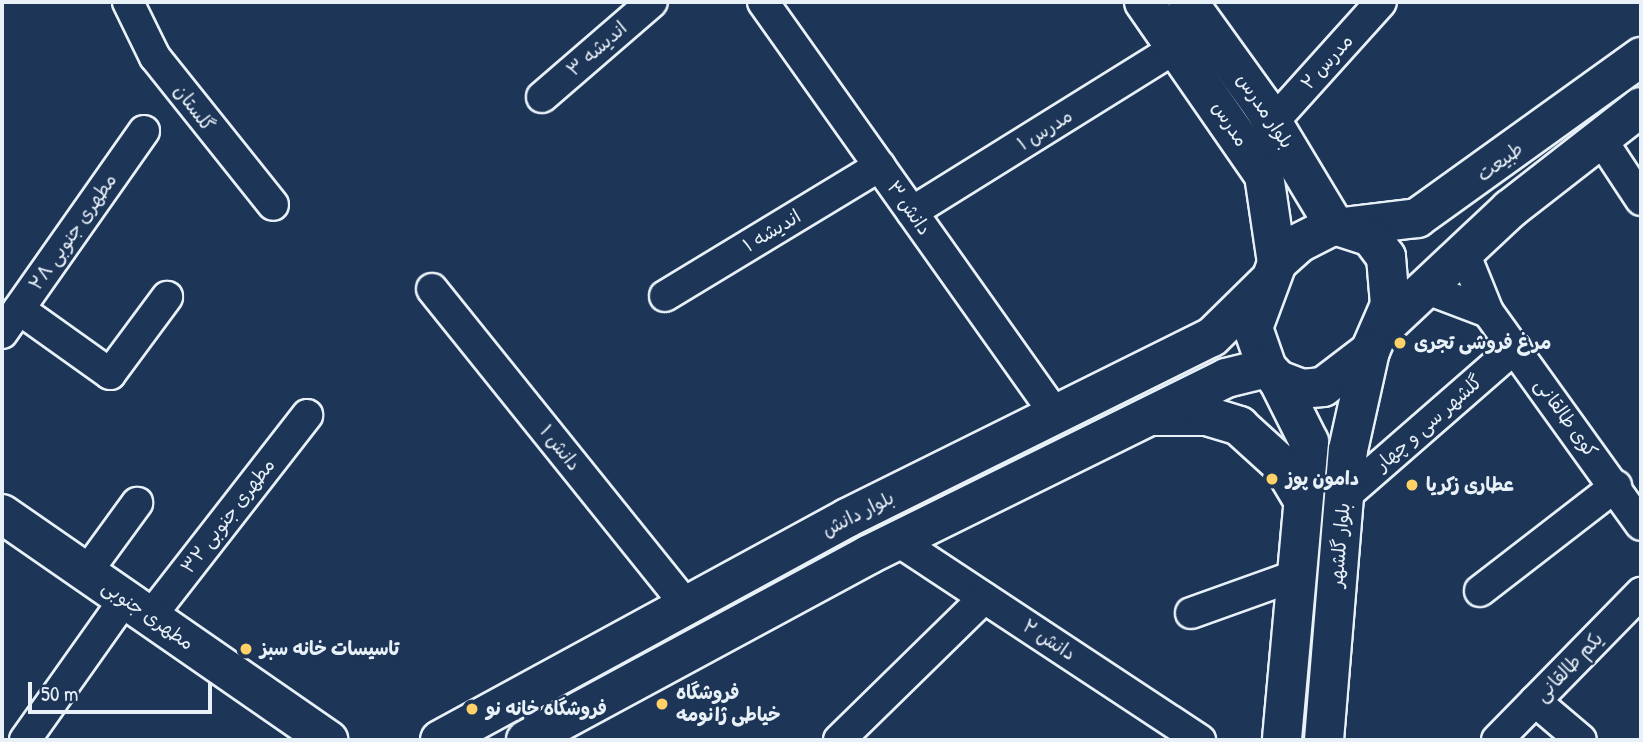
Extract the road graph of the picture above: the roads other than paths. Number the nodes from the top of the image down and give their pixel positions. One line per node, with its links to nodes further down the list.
1 (128, 2): 16 (street, گلستان)
2 (652, 2): 9 (street, اندیشه ۳)
3 (763, 2): 14 (street, دانش ۳)
4 (1144, 2): 7 (main road, مدرس)
5 (1188, 2): 11 (main road, بلوار مدرس)
6 (1381, 2): 11 (street, مدرس ۲)
7 (1177, 47): 17 (street, مدرس ۱); 20 (main road, مدرس)
8 (1641, 57): 18 (main road, طبیعت)
9 (542, 97)
10 (1641, 107): 13 (main road)
11 (1273, 121): 18 (main road, بلوار مدرس)
12 (144, 131): 25 (street, ۲۸ مطهری جنوبی)
13 (1601, 139): 15 (street); 19 (main road)
14 (880, 166): 17 (street, دانش ۳); 24 (street, اندیشه ۱)
15 (1641, 200)
16 (273, 205)
17 (912, 212): 32 (street, دانش ۳)
18 (1338, 226): 20 (main road); 28 (main road)
19 (1463, 250): 22 (main road); 26 (street, کوی طالقانی)
20 (1273, 272): 30 (main road); 32 (main road, بلوار دانش)
21 (432, 289): 45 (street, دانش ۱)
22 (1427, 289): 26 (street); 28 (main road)
23 (167, 296): 25 (street)
24 (665, 296)
25 (19, 309): 27 (street, ۲۸ مطهری جنوبی)
26 (1488, 312): 29 (street, کوی طالقانی)
27 (2, 333)
28 (1375, 342): 30 (main road); 35 (main road, بلوار گلشهر)
29 (1515, 348): 34 (street, کوی طالقانی); 35 (street, گلشهر سی و چهار)
30 (1272, 374): 33 (main road); 36 (main road)
31 (307, 415): 46 (street, مطهری جنوبی ۳۲)
32 (1056, 415): 45 (main road, بلوار دانش)
33 (1149, 416): 36 (main road); 40 (main road)
34 (1616, 486): 39 (street, کوی طالقانی); 43 (street)
35 (1344, 498): 57 (main road, بلوار گلشهر)
36 (1303, 500): 42 (main road)
37 (137, 503): 41 (street)
38 (2, 514): 41 (main road, مطهری جنوبی)
39 (1641, 525)
40 (898, 541): 44 (street, ۲ دانش); 53 (main road)
41 (86, 573): 46 (main road, مطهری جنوبی)
42 (1297, 575): 48 (street); 56 (main road)
43 (1480, 591)
44 (984, 598): 54 (street); 55 (street, ۲ دانش)
45 (687, 606): 52 (main road, بلوار دانش)
46 (137, 608): 50 (street, مطهری جنوبی ۳۲); 51 (main road, مطهری جنوبی)
47 (1635, 612): 49 (street, یکم طالقانی)
48 (1191, 613)
49 (1535, 701): 58 (street, یکم طالقانی); 59 (street)
50 (24, 740)
51 (328, 740)
52 (440, 740)
53 (526, 740)
54 (839, 740)
55 (1200, 740)
56 (1283, 740)
57 (1324, 740)
58 (1497, 740)
59 (1581, 740)

